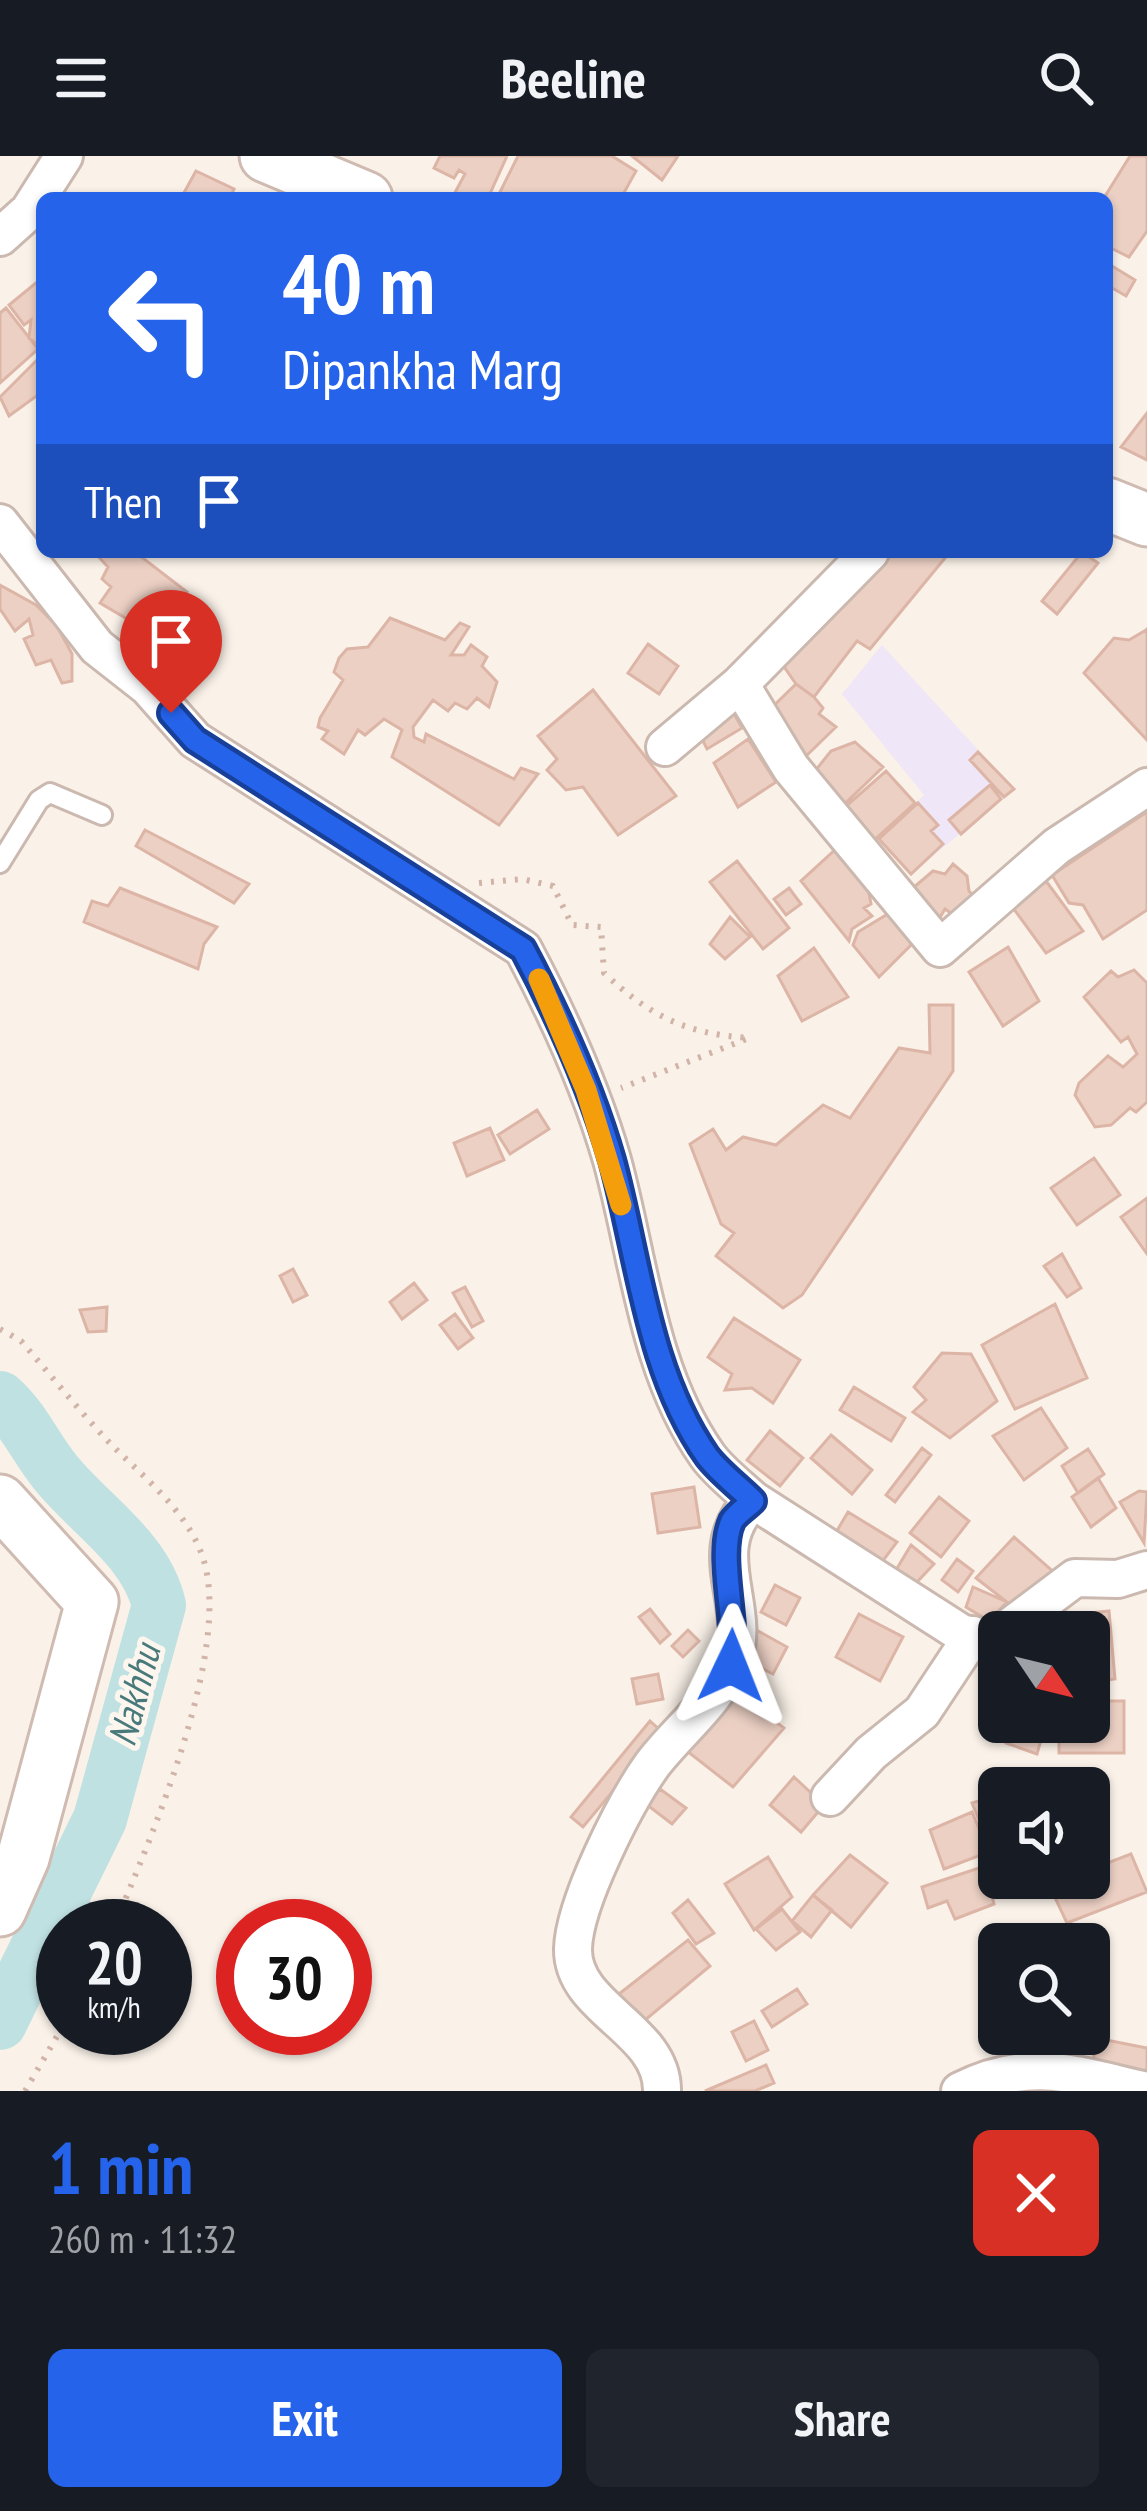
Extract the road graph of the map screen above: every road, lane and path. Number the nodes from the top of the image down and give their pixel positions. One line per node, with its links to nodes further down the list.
1 (64, 156): 4 (street)
2 (266, 156): 3 (street)
3 (324, 167): 5 (street)
4 (41, 192)
5 (358, 192)
6 (36, 200): 7 (street)
7 (0, 236)
8 (1113, 506): 9 (street)
9 (1147, 520)
10 (0, 523): 17 (street)
11 (864, 558): 12 (street)
12 (740, 685): 13 (street); 14 (street)
13 (665, 747)
14 (1147, 787)
15 (102, 815): 16 (lane)
16 (0, 863)
17 (408, 876): 18 (street); 18 (path)
18 (590, 1102): 21 (street)
19 (0, 1329): 27 (path)
20 (0, 1501): 28 (street)
21 (753, 1501): 24 (street); 31 (street)
22 (1147, 1570): 23 (street)
23 (1026, 1611)
24 (978, 1629)
25 (978, 1650): 26 (street)
26 (830, 1797)
27 (126, 1899)
28 (0, 1910)
29 (46, 2055): 30 (path)
30 (25, 2091)
31 (662, 2091)
32 (960, 2091): 33 (street)
33 (1147, 2091)

